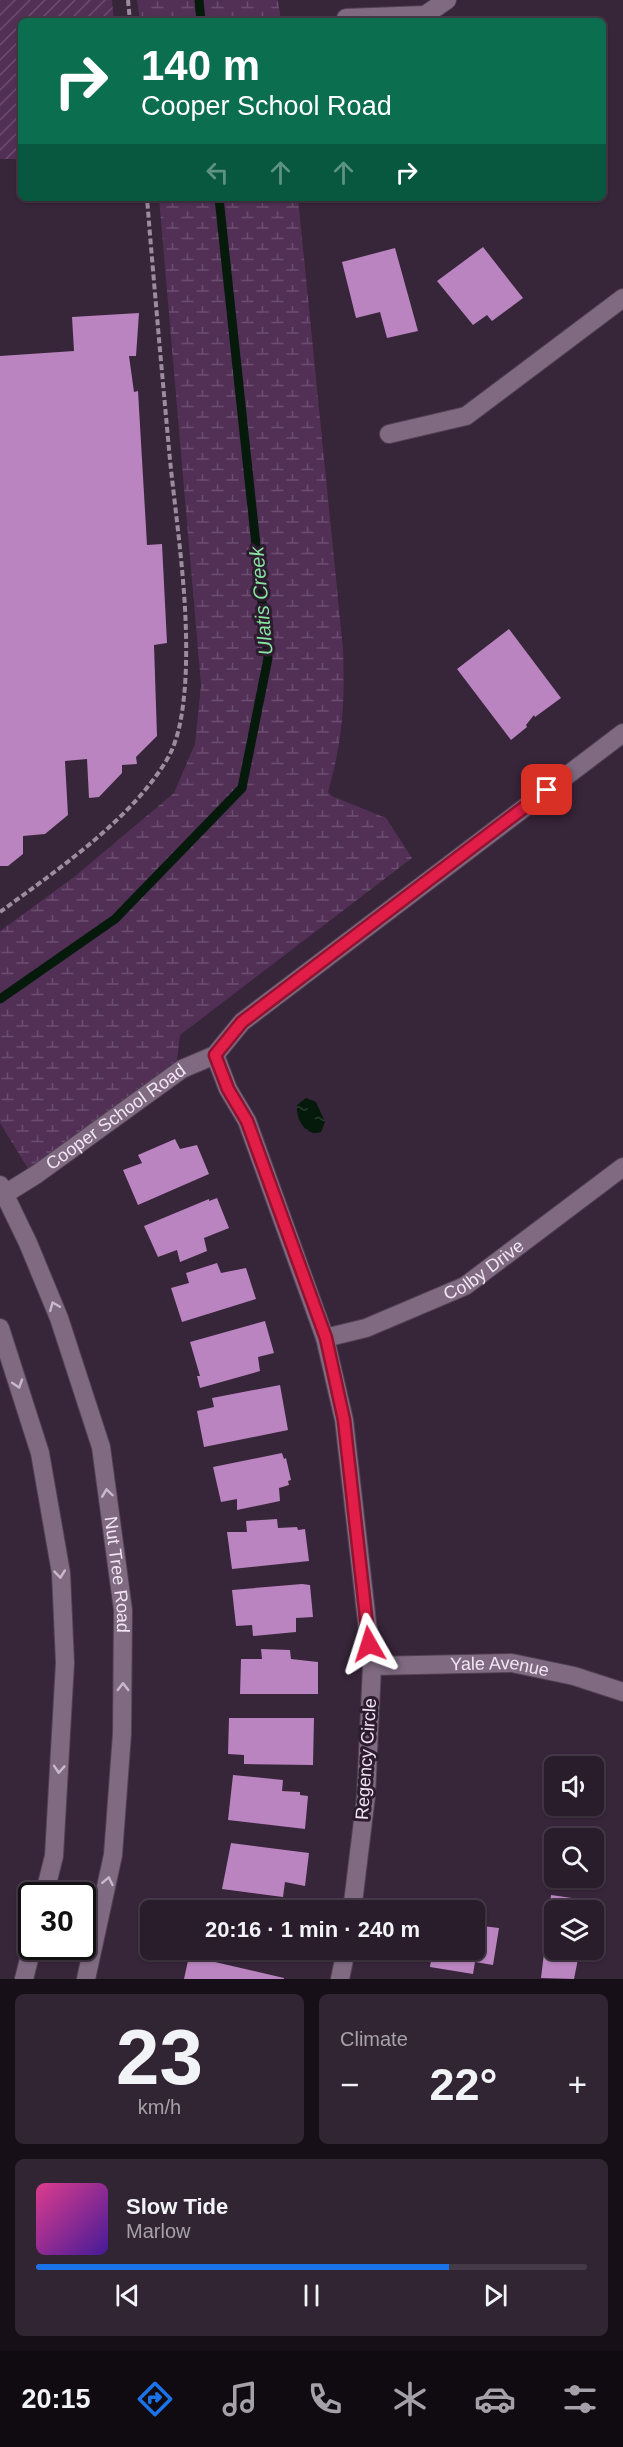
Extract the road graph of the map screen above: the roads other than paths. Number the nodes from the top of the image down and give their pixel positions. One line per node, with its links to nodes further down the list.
1 (447, 0): 2 (street)
2 (346, 18)
3 (623, 298): 4 (street)
4 (389, 434)
5 (623, 733): 6 (street, Cooper School Road)
6 (215, 1055): 8 (street, Cooper School Road); 10 (street, Regency Circle)
7 (623, 1167): 10 (street, Colby Drive)
8 (2, 1190): 18 (street, Nut Tree Road, one-way to 8)
9 (0, 1329): 13 (street, one-way to 13)
10 (326, 1338): 11 (street, Regency Circle)
11 (372, 1666): 12 (street, Yale Avenue); 14 (street, Regency Circle)
12 (623, 1692)
13 (48, 1882)
14 (353, 1900)
15 (29, 1960): 17 (street)
16 (344, 1960): 19 (street)
17 (24, 1979)
18 (86, 1979)
19 (340, 1979)

